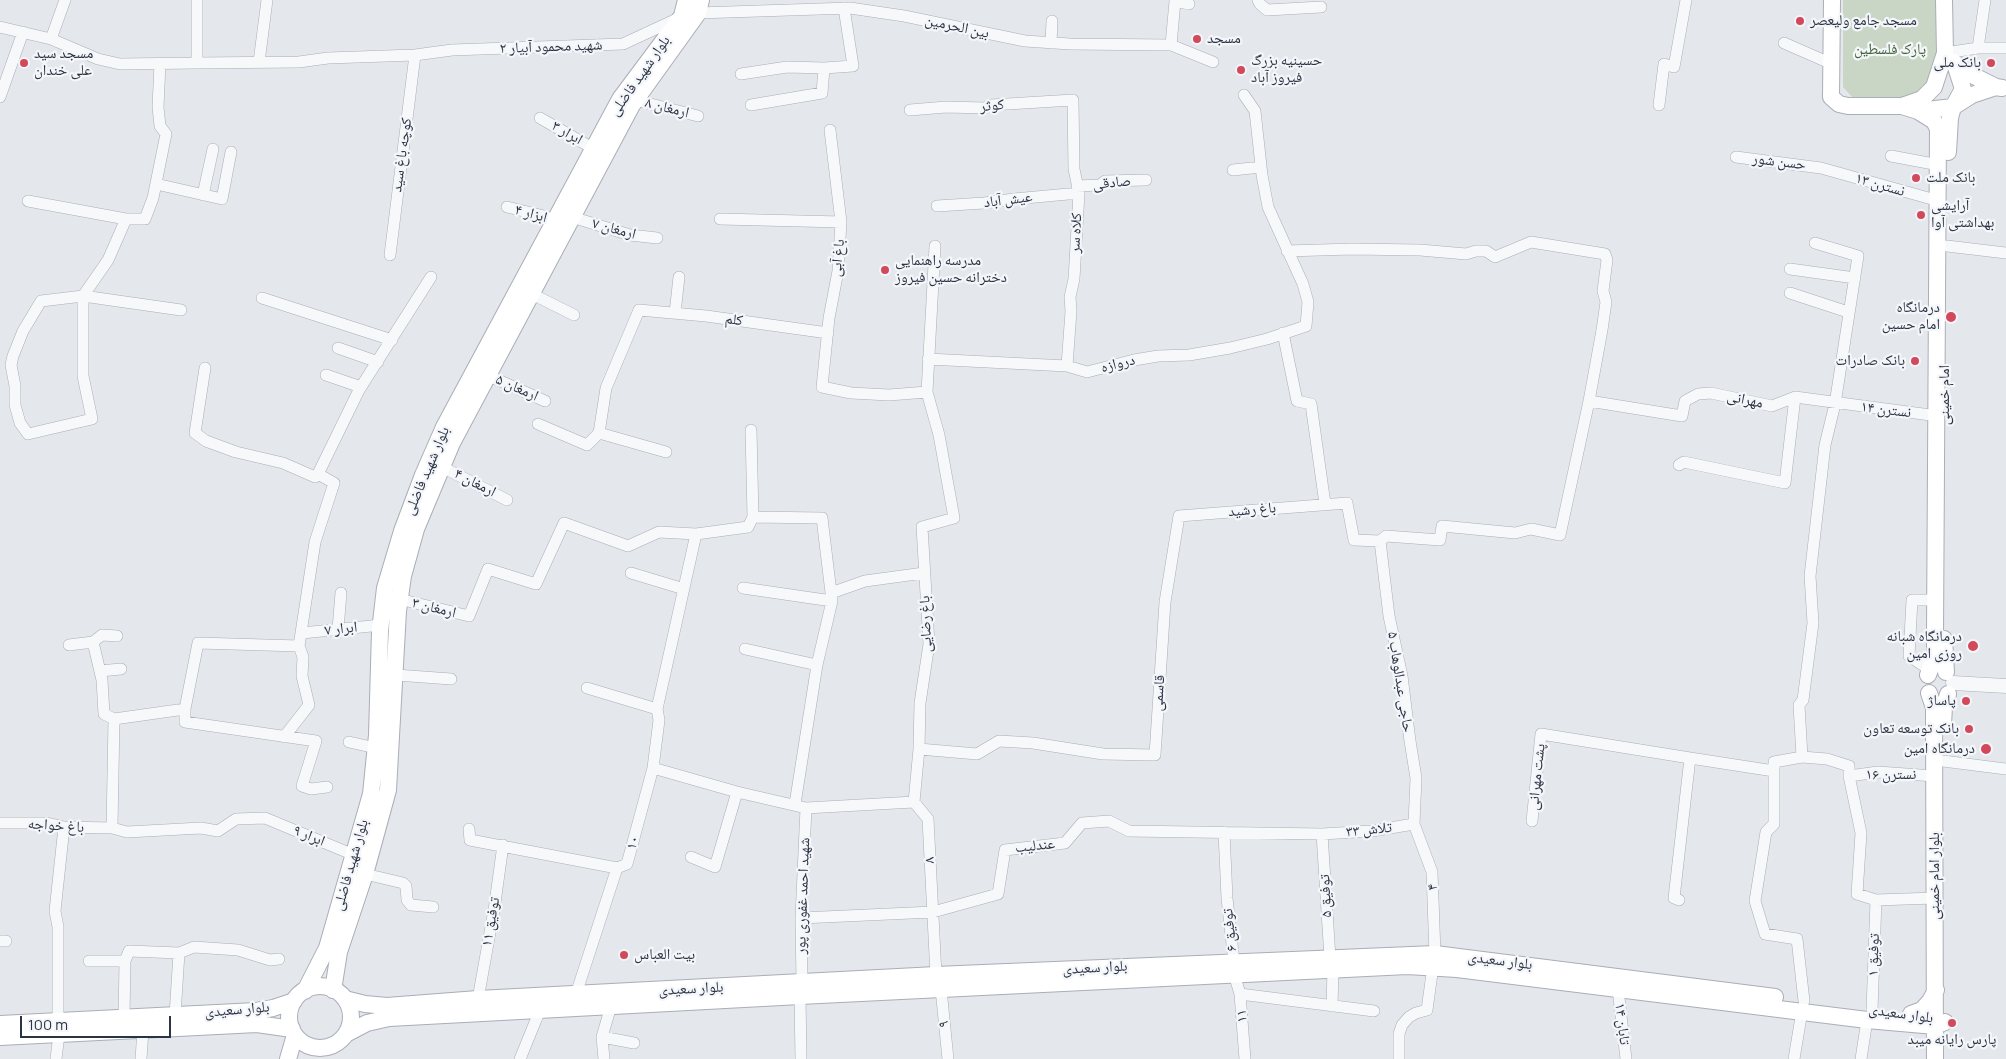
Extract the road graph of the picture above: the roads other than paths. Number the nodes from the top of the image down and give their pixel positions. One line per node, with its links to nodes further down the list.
1 (65, 0): 20 (street)
2 (197, 0): 30 (street)
3 (267, 0): 28 (street)
4 (686, 0): 16 (main road, بلوار شهید فاضلی)
5 (816, 0): 15 (street)
6 (1686, 0): 42 (street)
7 (1832, 0): 32 (main road)
8 (1944, 0): 27 (main road)
9 (1985, 0): 24 (street)
10 (1259, 2): 13 (street)
11 (1189, 4): 23 (street)
12 (700, 7): 15 (street, بین الحرمین); 35 (main road, بلوار شهید فاضلی)
13 (1321, 7)
14 (844, 8): 15 (street, بین الحرمین); 21 (street, بین الحرمین); 33 (street)
15 (794, 9)
16 (682, 16): 26 (street, شهید محمود آبیار ۲); 35 (main road, بلوار شهید فاضلی)
17 (1052, 21): 21 (street)
18 (0, 27): 19 (street, شهید محمود آبیار ۲)
19 (24, 32): 20 (street, شهید محمود آبیار ۲); 38 (street)
20 (52, 38): 31 (street, شهید محمود آبیار ۲)
21 (1051, 43): 23 (street, بین الحرمین)
22 (1784, 43): 32 (street)
23 (1172, 45): 29 (street, بین الحرمین)
24 (1978, 48): 25 (street); 27 (street)
25 (2006, 48)
26 (415, 55): 28 (street, شهید محمود آبیار ۲); 78 (street, کوچه باغ سید)
27 (1950, 58): 36 (main road); 43 (main road); 48 (main road)
28 (259, 62): 30 (street, شهید محمود آبیار ۲)
29 (1213, 62)
30 (197, 63): 31 (street, شهید محمود آبیار ۲)
31 (160, 64): 60 (street)
32 (1832, 64): 43 (main road)
33 (824, 68): 34 (street); 41 (street)
34 (740, 74)
35 (645, 76): 39 (main road, بلوار شهید فاضلی); 51 (main road, بلوار شهید فاضلی)
36 (2001, 88): 48 (main road)
37 (1244, 95): 56 (street)
38 (0, 97)
39 (635, 100): 46 (street, ارمغان ۸); 67 (main road, بلوار شهید فاضلی)
40 (1073, 100): 44 (street, کوثر); 61 (street, کلاه سر)
41 (751, 105)
42 (1659, 105)
43 (1902, 106): 45 (main road)
44 (910, 110)
45 (1918, 111): 48 (main road); 48 (main road)
46 (698, 116)
47 (540, 118): 51 (street, ابرار ۳)
48 (1947, 118): 55 (main road, امام خمینی); 75 (main road, امام خمینی)
49 (830, 130): 71 (street, باغ آبی)
50 (213, 148): 62 (street)
51 (594, 149): 70 (main road, بلوار شهید فاضلی)
52 (230, 152): 62 (street)
53 (1891, 156): 55 (street)
54 (1736, 157): 57 (street, حسن شور)
55 (1939, 165): 64 (main road, امام خمینی)
56 (1262, 167): 58 (street); 76 (street)
57 (1821, 168): 64 (street, نسترن ۱۳)
58 (1233, 170)
59 (1146, 180): 61 (street, صادقی)
60 (156, 184): 62 (street); 69 (street)
61 (1078, 190): 65 (street, عیش آباد); 97 (street, کلاه سر)
62 (203, 195)
63 (28, 201): 69 (street)
64 (1939, 201): 108 (main road, امام خمینی)
65 (937, 206)
66 (507, 207): 70 (street, ابزار ۴)
67 (572, 217): 72 (street, ارمغان ۷); 84 (main road, بلوار شهید فاضلی)
68 (720, 219): 71 (street)
69 (126, 220): 85 (street)
70 (556, 221): 124 (main road, بلوار شهید فاضلی)
71 (842, 222): 91 (street, باغ آبی)
72 (657, 238)
73 (1815, 244): 82 (street)
74 (935, 246): 95 (street)
75 (1946, 246): 77 (street); 144 (main road, امام خمینی)
76 (1287, 251): 92 (street, دروازه); 106 (street)
77 (2006, 253)
78 (390, 255)
79 (1790, 269): 82 (street)
80 (431, 277): 93 (street)
81 (679, 277): 89 (street)
82 (1854, 278): 88 (street)
83 (1790, 293): 88 (street)
84 (532, 294): 90 (street); 101 (main road, بلوار شهید فاضلی)
85 (83, 296): 87 (street); 98 (street); 98 (street)
86 (262, 298): 93 (street)
87 (181, 310)
88 (1848, 312): 107 (street)
89 (674, 313): 91 (street, کلم); 111 (street, کلم)
90 (574, 315)
91 (828, 333): 103 (street, باغ آبی)
92 (1283, 333): 97 (street, دروازه); 117 (street)
93 (392, 340): 96 (street)
94 (338, 348): 96 (street)
95 (928, 359): 97 (street, دروازه); 103 (street)
96 (378, 362): 102 (street)
97 (1067, 366)
98 (6, 367)
99 (205, 368): 115 (street)
100 (326, 376): 102 (street)
101 (489, 376): 105 (street, ارمغان ۵); 114 (main road, بلوار شهید فاضلی)
102 (361, 387): 115 (street)
103 (927, 392): 123 (street, باغ رضایی)
104 (1795, 397): 106 (street, مهرانی); 107 (street); 113 (street)
105 (545, 401)
106 (1589, 401): 121 (street)
107 (1835, 404): 108 (street, نسترن ۱۴); 154 (street)
108 (1938, 416): 130 (main road, امام خمینی)
109 (538, 424): 111 (street)
110 (752, 430): 119 (street)
111 (599, 433): 112 (street)
112 (666, 452)
113 (1679, 465)
114 (442, 467): 116 (street, ارمغان ۴); 124 (main road, بلوار شهید فاضلی)
115 (318, 474): 133 (street)
116 (508, 500)
117 (1325, 504): 118 (street, باغ رشید); 121 (street, باغ رشید)
118 (1178, 516): 153 (street, قاسمی)
119 (753, 517): 120 (street); 128 (street)
120 (696, 534): 126 (street); 129 (street, ارمغان ۳)
121 (1380, 541): 170 (street, حاجی عبدالوهاب ۵)
122 (631, 573): 126 (street)
123 (924, 573): 128 (street); 153 (street, باغ رضایی)
124 (396, 574): 129 (main road, بلوار شهید فاضلی); 131 (main road, بلوار شهید فاضلی)
125 (743, 588): 128 (street)
126 (684, 589): 148 (street)
127 (341, 593): 132 (street)
128 (831, 597): 139 (street)
129 (399, 599): 142 (main road, بلوار شهید فاضلی)
130 (1936, 600): 144 (main road, امام خمینی); 144 (street)
131 (381, 625): 132 (street, ابرار ۷); 152 (main road, بلوار شهید فاضلی)
132 (338, 629): 133 (street, ابرار ۷)
133 (302, 633): 137 (street)
134 (116, 636): 135 (street)
135 (93, 642): 136 (street); 141 (street)
136 (69, 645)
137 (299, 646): 147 (street); 150 (street)
138 (745, 649): 139 (street)
139 (817, 665): 165 (street)
140 (121, 669): 141 (street)
141 (100, 671): 149 (street)
142 (396, 675): 143 (street); 181 (main road, بلوار شهید فاضلی)
143 (451, 679)
144 (1941, 679): 145 (street); 156 (main road, بلوار امام خمینی); 161 (main road, بلوار امام خمینی)
145 (2006, 686)
146 (587, 688): 148 (street)
147 (185, 709): 149 (street); 150 (street)
148 (657, 709): 157 (street)
149 (114, 719): 172 (street)
150 (284, 737): 162 (street)
151 (349, 742): 152 (street)
152 (376, 748): 178 (main road, بلوار شهید فاضلی)
153 (919, 749): 164 (street)
154 (1802, 757): 159 (street); 160 (street)
155 (1690, 758): 159 (street); 168 (street, پشت مهرانی); 183 (street)
156 (1943, 762): 158 (street); 214 (main road, بلوار امام خمینی)
157 (653, 768): 163 (street); 180 (street, ۱۰)
158 (2006, 769)
159 (1774, 771): 207 (street)
160 (1849, 776): 161 (street, نسترن ۱۶); 184 (street)
161 (1934, 776): 182 (main road, بلوار امام خمینی)
162 (327, 787)
163 (737, 792): 165 (street); 179 (street)
164 (914, 802): 166 (street); 186 (street, ۸)
165 (795, 804): 166 (street)
166 (806, 808): 187 (street, شهید احمد غفوری پور)
167 (265, 818): 172 (street, باغ خواجه); 178 (street, ابرار ۹)
168 (1532, 821)
169 (0, 823): 171 (street, باغ خواجه)
170 (1414, 824): 176 (street, تلاش ۳۳); 190 (street, ۴)
171 (64, 827): 172 (street, باغ خواجه); 216 (street)
172 (112, 828)
173 (469, 829): 177 (street)
174 (1129, 831): 175 (street, تلاش ۳۳); 186 (street, عندلیب)
175 (1224, 832): 176 (street, تلاش ۳۳); 194 (street, توفیق ۶)
176 (1322, 834): 193 (street, توفیق ۵)
177 (503, 845): 180 (street); 204 (street, توفیق ۱۱)
178 (354, 854): 203 (main road, بلوار شهید فاضلی)
179 (691, 857)
180 (617, 868): 201 (street, ۱۰)
181 (366, 874): 185 (street); 200 (main road, بلوار شهید فاضلی)
182 (1935, 898): 184 (street); 199 (main road, بلوار امام خمینی)
183 (1679, 900)
184 (1876, 900): 211 (street, توفیق ۱)
185 (433, 907)
186 (933, 912): 187 (street); 195 (street, ۸)
187 (801, 918): 197 (street, شهید احمد غفوری پور)
188 (179, 953): 189 (street); 192 (street); 210 (street)
189 (279, 959)
190 (1434, 960): 193 (main road, بلوار سعیدی); 196 (main road, بلوار سعیدی); 198 (main road, بلوار سعیدی); 233 (street, ۴)
191 (89, 961): 192 (street)
192 (125, 961): 212 (street)
193 (1331, 964): 194 (main road, بلوار سعیدی); 206 (street, توفیق ۵)
194 (1234, 968): 195 (main road, بلوار سعیدی); 202 (street, ۱۱)
195 (938, 982): 197 (main road, بلوار سعیدی); 231 (street, ۹)
196 (1650, 987): 198 (main road, بلوار سعیدی); 207 (main road, بلوار سعیدی)
197 (801, 989): 201 (main road, بلوار سعیدی); 205 (main road, بلوار سعیدی); 230 (street, شهید احمد غفوری پور)
198 (1618, 990): 234 (street, تابان ۱۴)
199 (1936, 990): 213 (main road); 214 (main road, بلوار امام خمینی)
200 (339, 994): 203 (main road); 204 (main road, بلوار سعیدی); 221 (main road)
201 (576, 994): 204 (main road, بلوار سعیدی)
202 (1240, 994): 206 (street); 232 (street, ۱۱)
203 (299, 996): 210 (main road, بلوار سعیدی); 218 (main road)
204 (478, 999)
205 (611, 1006): 208 (main road, بلوار سعیدی); 220 (street)
206 (1332, 1006): 209 (street)
207 (1803, 1006): 211 (main road, بلوار سعیدی); 235 (street)
208 (540, 1010): 221 (main road, بلوار سعیدی); 228 (street)
209 (1374, 1011)
210 (176, 1015): 212 (main road, بلوار سعیدی)
211 (1870, 1015): 213 (main road, بلوار سعیدی); 236 (street, توفیق ۱)
212 (124, 1017): 216 (main road, بلوار سعیدی)
213 (1910, 1019): 214 (main road, بلوار سعیدی); 223 (main road)
214 (1938, 1021): 223 (main road, بلوار امام خمینی)
215 (0, 1024): 216 (main road, بلوار سعیدی)
216 (58, 1027): 217 (main road, بلوار سعیدی); 219 (main road, بلوار سعیدی); 224 (street)
217 (143, 1030): 218 (main road, بلوار سعیدی); 225 (street)
218 (293, 1032): 221 (main road); 226 (main road)
219 (0, 1037)
220 (602, 1037): 222 (street); 229 (street)
221 (340, 1039): 227 (main road)
222 (634, 1043)
223 (1938, 1057)
224 (56, 1059)
225 (141, 1059)
226 (288, 1059)
227 (316, 1059)
228 (520, 1059)
229 (604, 1059)
230 (801, 1059)
231 (948, 1059)
232 (1245, 1059)
233 (1399, 1059)
234 (1626, 1059)
235 (1794, 1059)
236 (1861, 1059)

